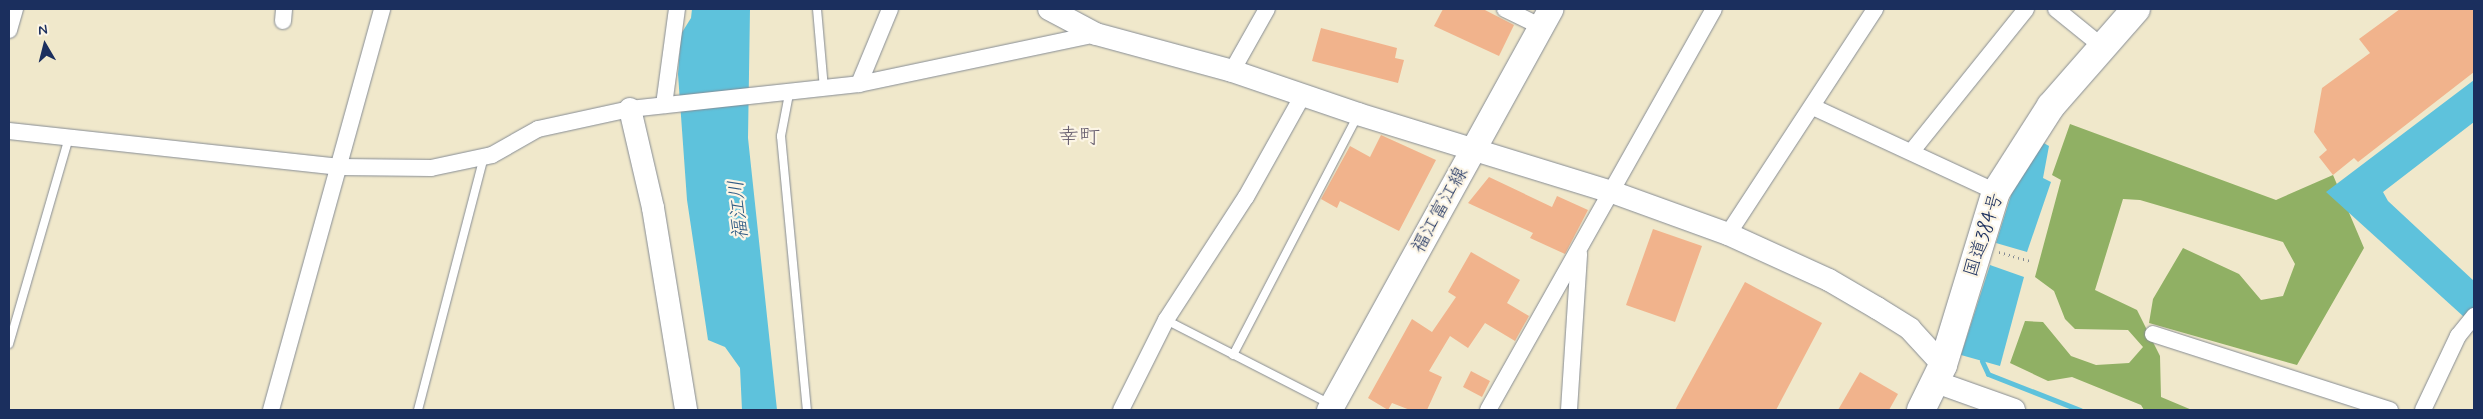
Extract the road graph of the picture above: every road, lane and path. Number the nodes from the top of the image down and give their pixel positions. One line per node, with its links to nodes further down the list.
1 (15, 9): 15 (street)
2 (382, 9): 32 (street)
3 (677, 9): 23 (street)
4 (817, 9): 20 (lane)
5 (890, 9): 19 (street)
6 (1049, 9): 16 (street)
7 (1268, 9): 18 (street)
8 (1505, 9): 14 (street)
9 (1714, 9): 33 (street)
10 (1875, 9): 24 (street)
11 (2026, 9): 30 (street)
12 (2056, 9): 17 (street)
13 (2136, 9): 17 (highway, 国道384号)
14 (1545, 17): 29 (main road, 福江富江線)
15 (9, 30)
16 (1096, 34): 18 (street); 19 (street)
17 (2104, 48): 34 (highway, 国道384号)
18 (1232, 71): 22 (street)
19 (859, 84): 20 (street)
20 (824, 89): 21 (street)
21 (782, 94): 23 (street); 49 (lane)
22 (1303, 95): 26 (street); 40 (street)
23 (664, 105): 25 (street)
24 (1813, 107): 30 (street); 35 (street)
25 (630, 109): 31 (street); 48 (street)
26 (1358, 114): 29 (street); 43 (lane)
27 (9, 131): 28 (street)
28 (69, 138): 32 (street); 42 (lane)
29 (1473, 149): 33 (street); 45 (main road, 福江富江線)
30 (1912, 151): 34 (street)
31 (484, 156): 32 (street); 47 (lane)
32 (340, 167): 46 (street)
33 (1612, 192): 35 (street); 37 (street)
34 (1996, 192): 36 (highway, 国道384号)
35 (1728, 234): 44 (street)
36 (1980, 246): 38 (path); 44 (highway, 国道384号)
37 (1580, 250): 51 (street); 52 (street)
38 (2030, 261)
39 (2474, 316): 56 (street)
40 (1166, 320): 43 (lane); 50 (street)
41 (2153, 334): 55 (street)
42 (9, 344)
43 (1233, 355): 45 (lane)
44 (1939, 374): 53 (highway, 国道384号); 54 (street)
45 (1331, 408)
46 (271, 410)
47 (418, 410)
48 (686, 410)
49 (807, 410)
50 (1122, 410)
51 (1488, 410)
52 (1569, 410)
53 (1921, 410)
54 (2014, 410)
55 (2390, 410)
56 (2423, 410)

